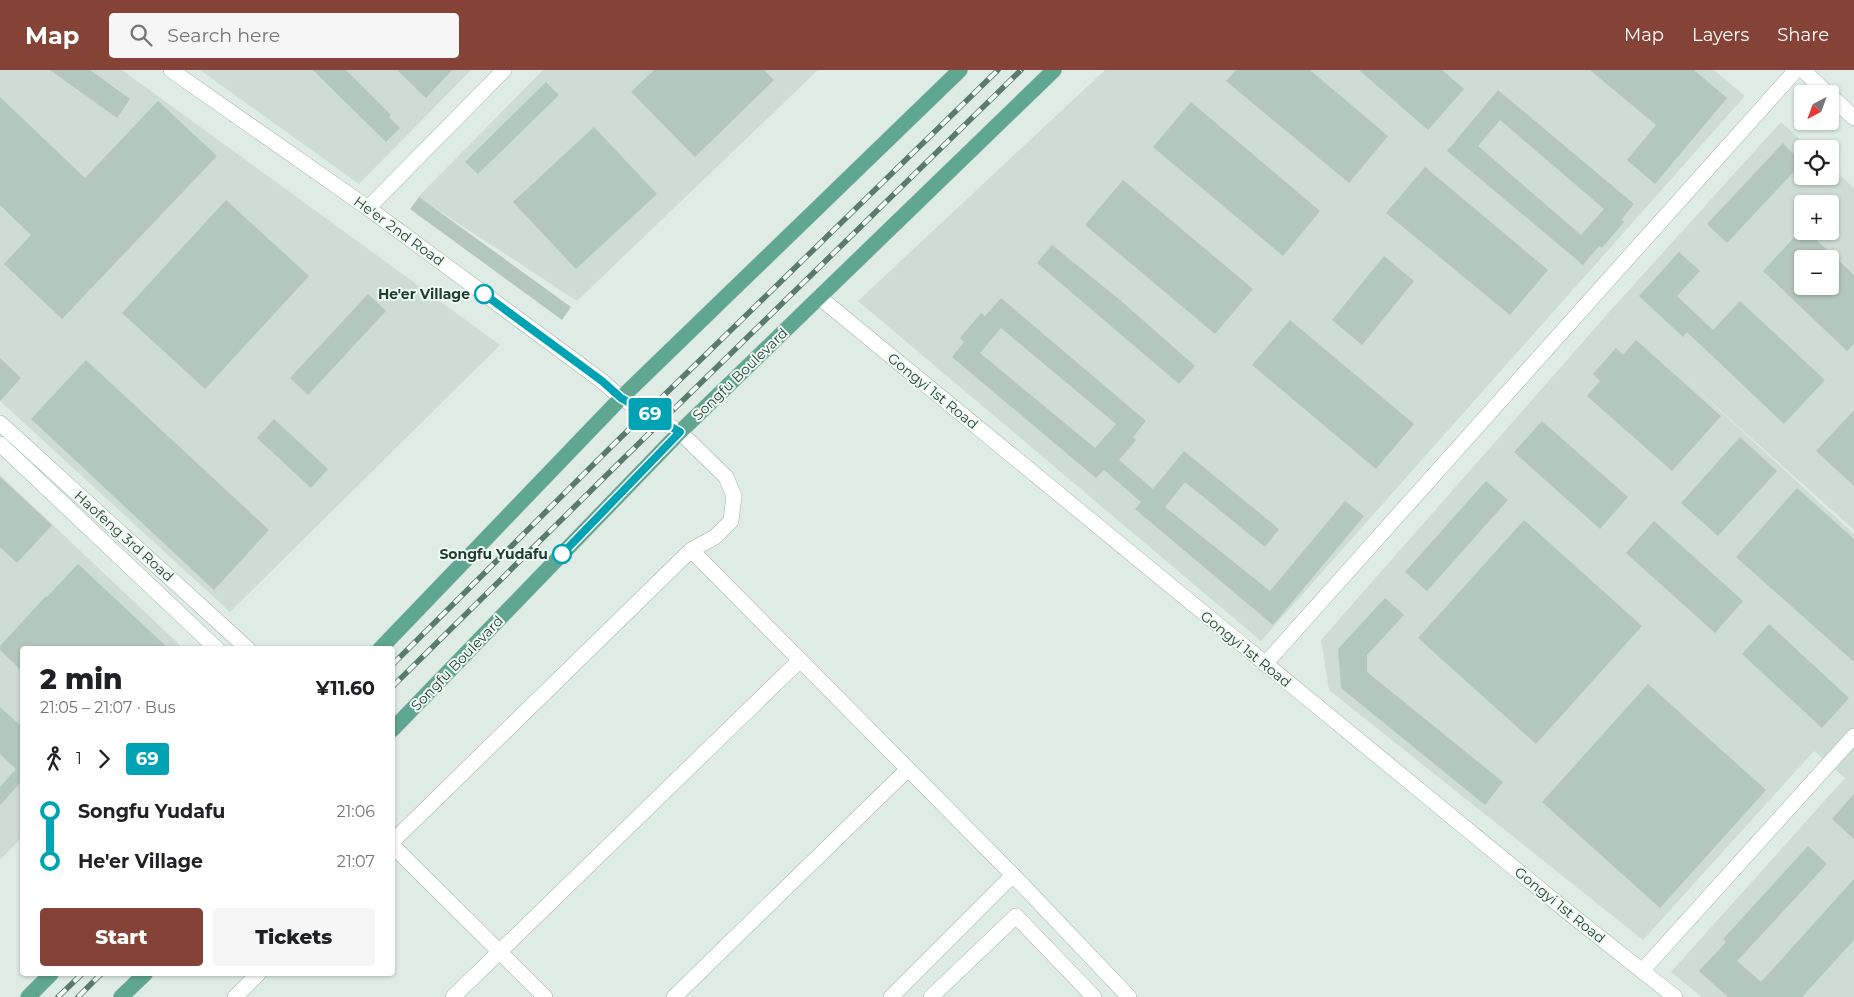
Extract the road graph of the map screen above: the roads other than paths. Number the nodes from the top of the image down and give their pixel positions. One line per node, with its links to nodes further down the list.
1 (171, 70): 10 (street, He'er 2nd Road)
2 (504, 70): 10 (street)
3 (960, 70): 12 (main road)
4 (1054, 70): 11 (main road, Songfu Boulevard)
5 (1796, 70): 21 (street)
6 (1803, 70): 7 (street)
7 (1819, 85)
8 (1839, 104): 9 (street)
9 (1854, 118)
10 (368, 208): 12 (street, He'er 2nd Road)
11 (819, 297): 14 (main road, Songfu Boulevard); 21 (street, Gongyi 1st Road)
12 (621, 398): 14 (street, He'er 2nd Road); 19 (main road)
13 (0, 423): 18 (street, Haofeng 3rd Road)
14 (680, 432): 16 (street, He'er 2nd Road); 22 (main road, Songfu Boulevard)
15 (0, 444): 17 (street, Haofeng 3rd Road)
16 (691, 550): 20 (street); 25 (street, He'er 2nd Road)
17 (214, 646)
18 (245, 646)
19 (383, 646)
20 (800, 660): 24 (street); 28 (street)
21 (1265, 664): 29 (street, Gongyi 1st Road)
22 (395, 727)
23 (1854, 736): 29 (street)
24 (908, 769): 27 (street); 38 (street)
25 (395, 841)
26 (395, 847): 28 (street)
27 (1013, 875): 39 (street); 42 (street)
28 (500, 951): 36 (street); 37 (street)
29 (1642, 971): 43 (street, Gongyi 1st Road)
30 (50, 976): 33 (main road)
31 (143, 976): 34 (main road)
32 (256, 976): 35 (street)
33 (28, 997)
34 (121, 997)
35 (235, 997)
36 (453, 997)
37 (545, 997)
38 (674, 997)
39 (891, 997)
40 (931, 997): 41 (street)
41 (1094, 997)
42 (1129, 997)
43 (1675, 997)

